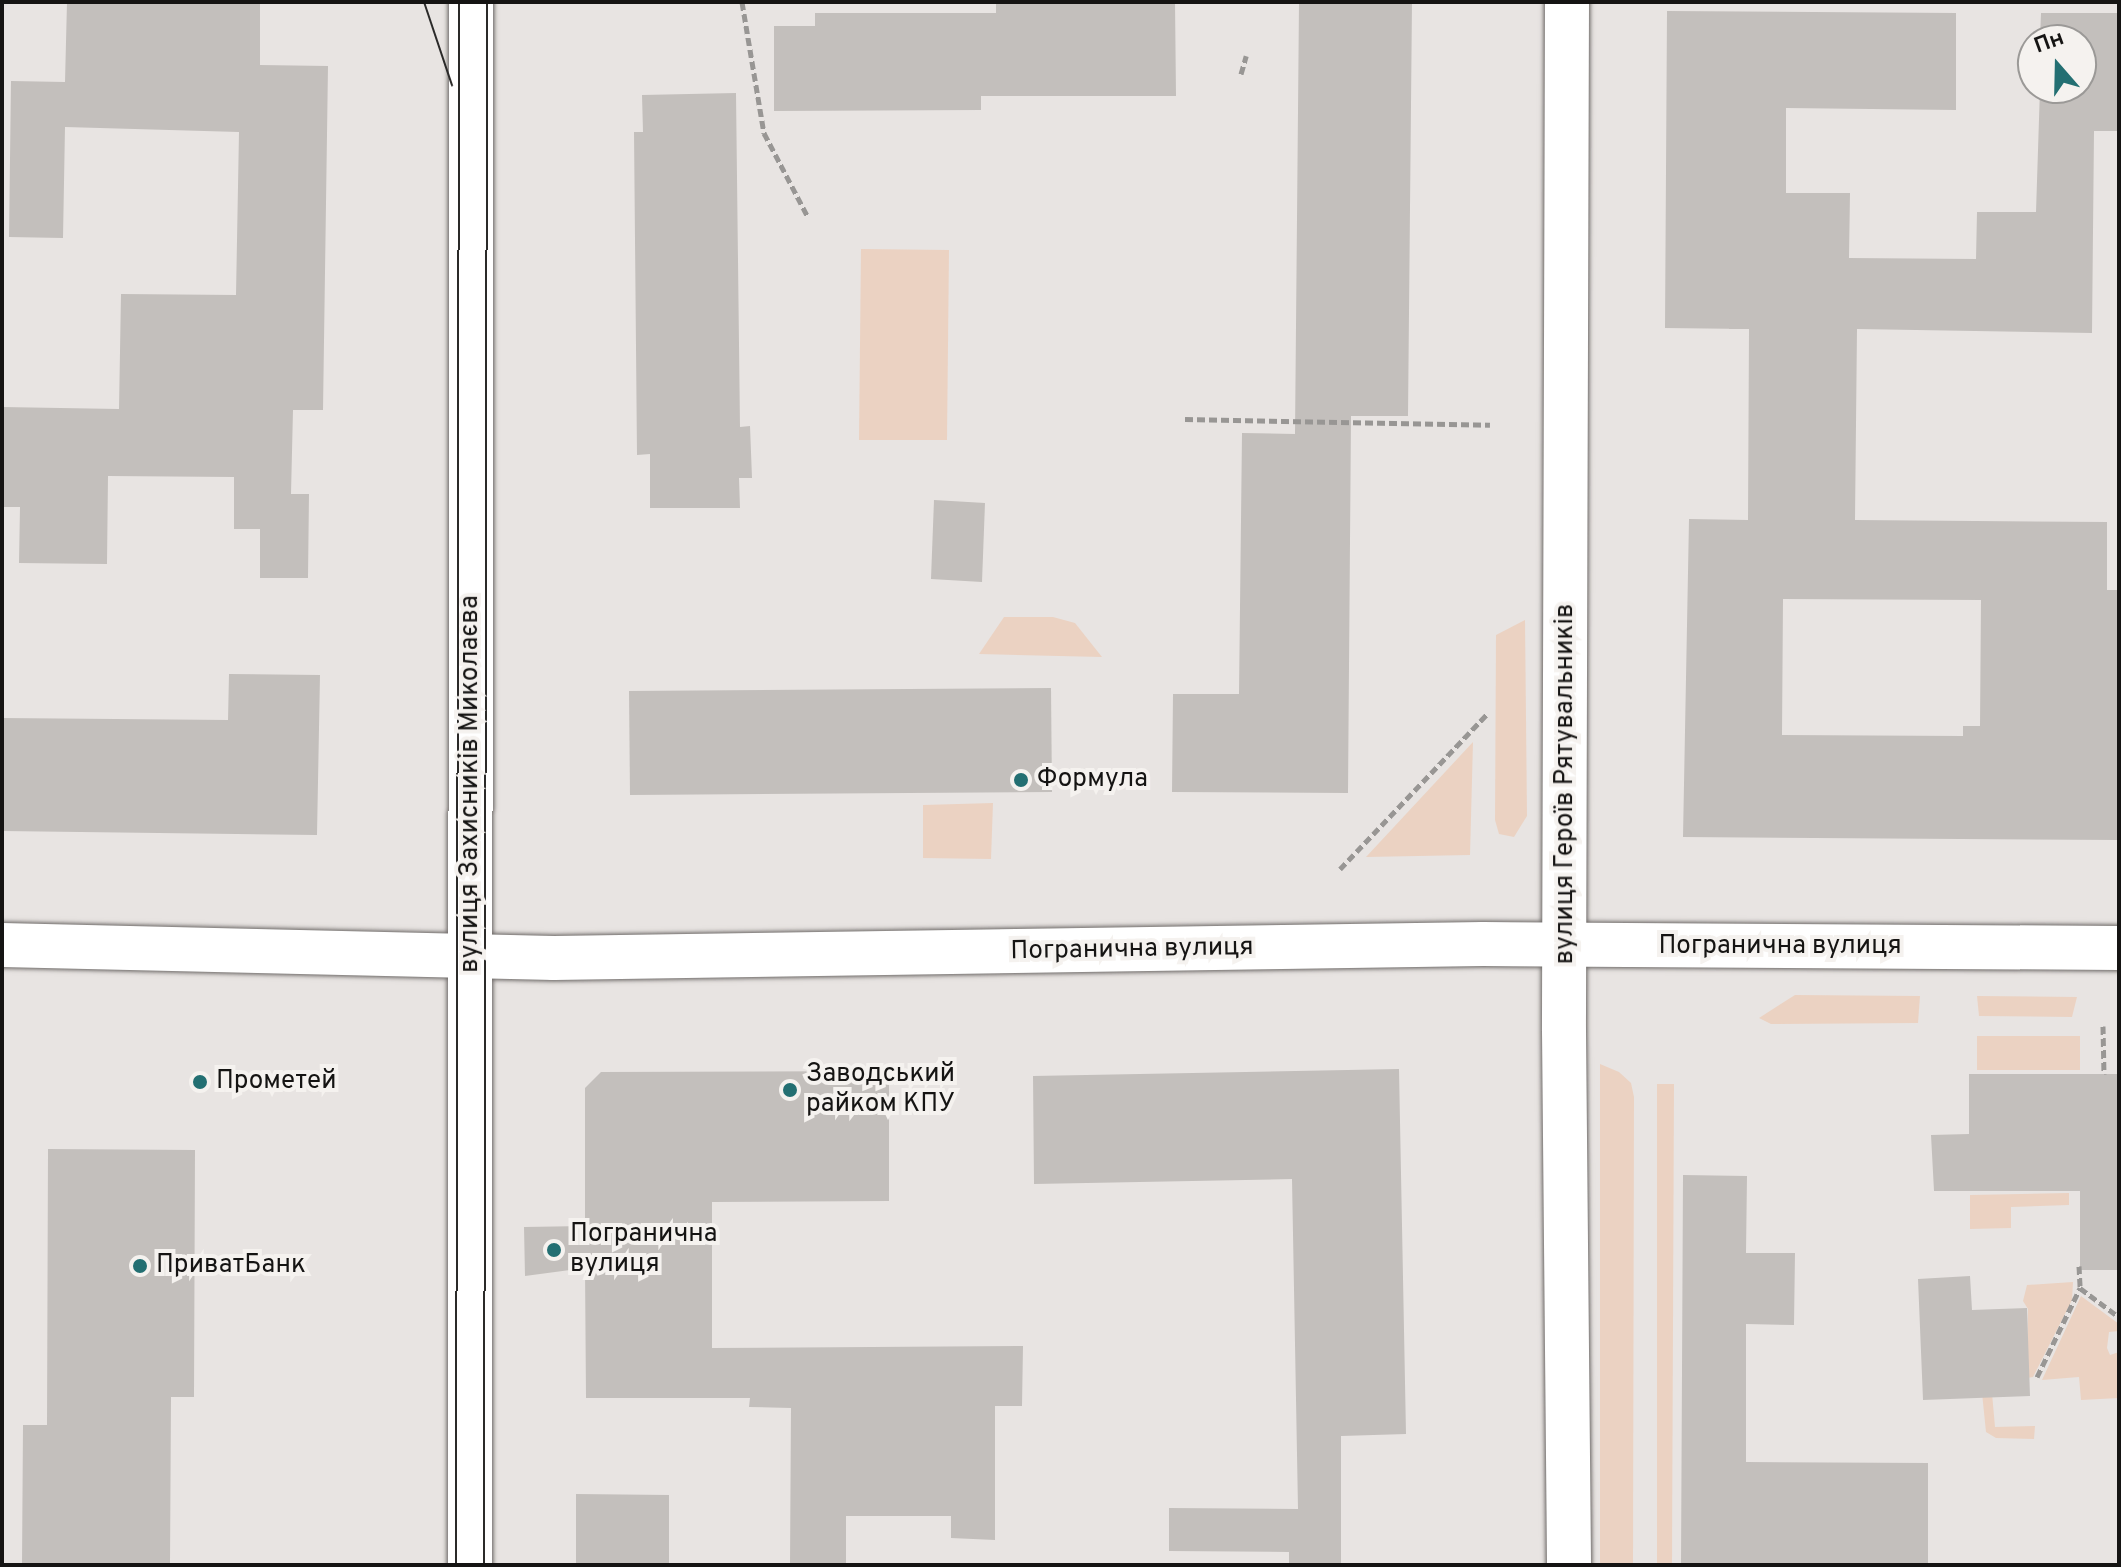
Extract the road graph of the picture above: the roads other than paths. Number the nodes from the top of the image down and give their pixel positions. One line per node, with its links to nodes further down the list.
1 (471, 2): 6 (street, вулиця Захисників Миколаєва)
2 (1567, 2): 4 (street, вулиця Героїв Рятувальників)
3 (2, 945): 6 (street, Погранична вулиця)
4 (1567, 945): 5 (street, Погранична вулиця); 6 (street, Погранична вулиця); 8 (street, вулиця Героїв Рятувальників)
5 (2119, 948)
6 (471, 954): 7 (street, вулиця Захисників Миколаєва)
7 (470, 1565)
8 (1569, 1565)

